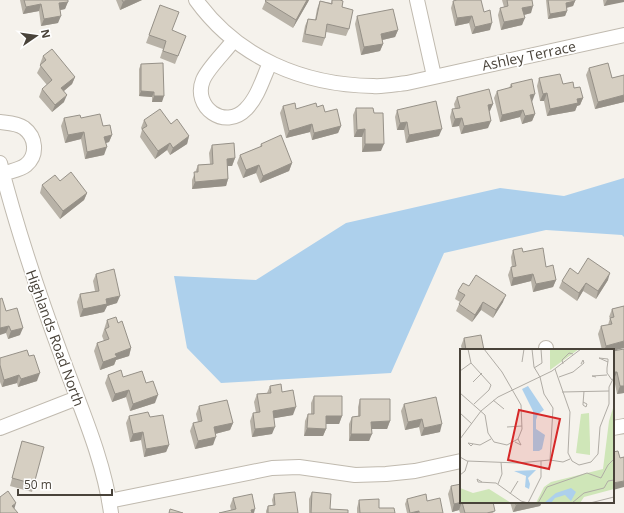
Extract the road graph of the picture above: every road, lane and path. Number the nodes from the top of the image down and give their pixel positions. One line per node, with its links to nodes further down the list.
1 (196, 0): 4 (street, Ashley Terrace)
2 (417, 0): 6 (street)
3 (624, 35): 6 (street, Ashley Terrace)
4 (233, 41): 5 (street, Ashley Terrace); 5 (street)
5 (270, 63): 6 (street, Ashley Terrace)
6 (434, 76)
7 (0, 122): 8 (street)
8 (1, 168): 9 (street, Highlands Road North)
9 (77, 398): 11 (street); 14 (street, Highlands Road North)
10 (624, 426): 12 (street)
11 (0, 428)
12 (614, 428)
13 (460, 461): 14 (street)
14 (110, 507)

